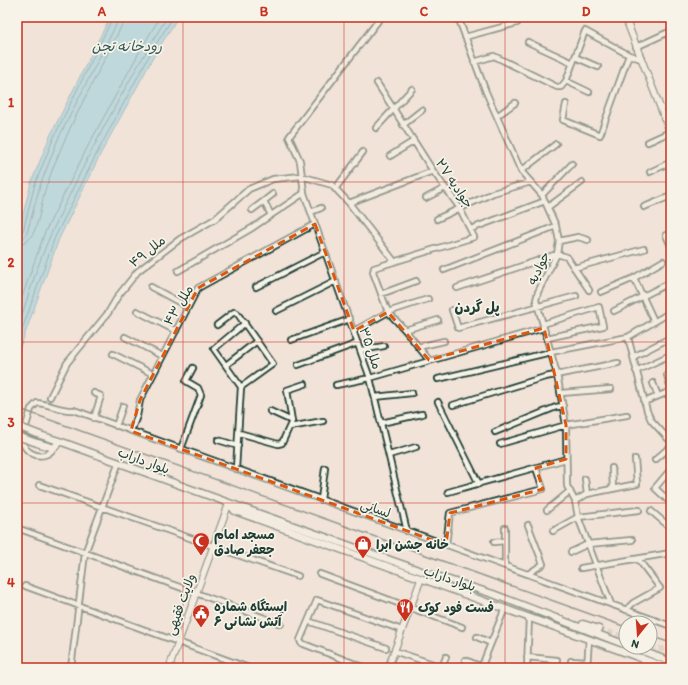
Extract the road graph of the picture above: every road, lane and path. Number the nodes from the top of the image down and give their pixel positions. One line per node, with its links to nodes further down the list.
1 (381, 17): 40 (street, ملل ۳۵)
2 (458, 17): 7 (street, جوادیه)
3 (637, 17): 4 (street)
4 (626, 19): 9 (street)
5 (518, 23): 7 (street)
6 (671, 31): 9 (street)
7 (465, 37): 13 (street, جوادیه)
8 (528, 42): 14 (street)
9 (636, 47): 12 (street)
10 (629, 55): 11 (street); 12 (street); 21 (street)
11 (575, 57): 14 (street); 15 (street)
12 (641, 59): 26 (street)
13 (474, 62): 16 (street); 24 (street, جوادیه)
14 (573, 63): 16 (street)
15 (598, 67)
16 (566, 81): 19 (street)
17 (377, 83): 22 (street, جوادیه ۲۷)
18 (412, 89): 22 (street)
19 (589, 92)
20 (515, 103): 24 (street)
21 (566, 104)
22 (394, 110): 27 (street, جوادیه ۲۷); 28 (street)
23 (422, 110): 27 (street)
24 (497, 116): 38 (street, جوادیه)
25 (671, 116): 26 (street)
26 (664, 119): 29 (street)
27 (404, 125): 30 (street, جوادیه ۲۷)
28 (376, 128)
29 (670, 133): 31 (street)
30 (414, 141): 34 (street); 37 (street, جوادیه ۲۷)
31 (648, 142)
32 (556, 144): 38 (street)
33 (363, 152): 44 (street)
34 (390, 156)
35 (671, 162): 39 (street)
36 (572, 164): 47 (street)
37 (433, 171): 43 (street, جوادیه ۲۷); 52 (street)
38 (521, 171): 41 (street, جوادیه)
39 (650, 172)
40 (301, 176): 44 (street); 45 (street, ملل ۳۵); 142 (street, ملل ۴۹)
41 (531, 182): 47 (street, جوادیه); 53 (street)
42 (582, 182): 54 (street)
43 (445, 188): 49 (street); 53 (street, جوادیه ۲۷)
44 (335, 189): 52 (street)
45 (304, 193): 58 (street, ملل ۳۵); 59 (street)
46 (273, 194): 50 (street)
47 (542, 194): 51 (street, جوادیه)
48 (671, 196): 55 (street)
49 (426, 198)
50 (264, 201): 57 (street); 59 (street)
51 (545, 201): 54 (street, جوادیه); 63 (street)
52 (349, 203): 71 (street)
53 (459, 207): 60 (street); 63 (street, جوادیه ۲۷)
54 (548, 207): 62 (street, جوادیه)
55 (644, 207)
56 (321, 208): 58 (street)
57 (252, 210)
58 (311, 212): 61 (street, ملل ۳۵)
59 (271, 215): 75 (street)
60 (437, 219)
61 (315, 224): 69 (street, ملل ۳۵); 90 (street, ملل ۴۳)
62 (556, 226): 66 (street, جوادیه); 74 (street)
63 (471, 229): 71 (street)
64 (666, 235): 67 (street)
65 (588, 240): 66 (street)
66 (560, 241): 70 (street, جوادیه)
67 (671, 246)
68 (644, 249): 73 (street)
69 (325, 252): 77 (street, ملل ۳۵); 81 (street)
70 (557, 254): 73 (street); 82 (street); 89 (street, جوادیه)
71 (394, 261): 85 (street)
72 (663, 261): 76 (street)
73 (574, 268): 83 (street)
74 (444, 270)
75 (178, 271)
76 (634, 278): 84 (street); 87 (street)
77 (336, 281): 93 (street); 97 (street, ملل ۳۵)
78 (416, 282): 85 (street)
79 (667, 284): 87 (street)
80 (151, 287): 90 (street)
81 (256, 287)
82 (457, 288)
83 (589, 290)
84 (601, 292)
85 (380, 294): 95 (street)
86 (576, 296): 89 (street)
87 (643, 297): 94 (street); 99 (street)
88 (428, 299): 95 (street)
89 (538, 306): 92 (street); 102 (street, جوادیه)
90 (188, 307): 104 (street, ملل ۴۳)
91 (137, 310): 104 (street)
92 (452, 310)
93 (276, 311)
94 (614, 311)
95 (388, 312): 103 (street); 105 (street)
96 (671, 312): 99 (street)
97 (350, 319): 105 (street, ملل ۳۵); 109 (street)
98 (438, 320): 103 (street)
99 (654, 321): 107 (street)
100 (244, 323): 101 (street); 111 (street); 124 (street)
101 (217, 324)
102 (544, 326): 108 (street, جوادیه); 108 (street); 122 (street)
103 (405, 330): 115 (street)
104 (176, 331): 120 (street, ملل ۴۳)
105 (354, 331): 113 (street, ملل ۳۵)
106 (125, 337): 120 (street)
107 (628, 337): 117 (street); 121 (street)
108 (547, 338): 117 (street, جوادیه)
109 (291, 340)
110 (666, 340): 121 (street)
111 (257, 341): 124 (street); 136 (street)
112 (444, 341): 115 (street)
113 (358, 343): 116 (street, ملل ۳۵); 125 (street)
114 (384, 346): 116 (street)
115 (418, 347): 122 (street)
116 (361, 350): 131 (street, ملل ۳۵)
117 (551, 352): 129 (street, جوادیه); 132 (street)
118 (113, 354): 128 (street)
119 (670, 355): 127 (street)
120 (162, 356): 128 (street, ملل ۴۳)
121 (633, 357): 127 (street)
122 (429, 360): 131 (street)
123 (618, 363): 129 (street)
124 (226, 365): 136 (street)
125 (298, 365)
126 (193, 368): 173 (street)
127 (636, 371): 146 (street)
128 (153, 374): 161 (street, ملل ۴۳)
129 (557, 374): 141 (street, جوادیه); 147 (street)
130 (667, 375): 138 (street)
131 (370, 378): 135 (street); 144 (street, ملل ۳۵)
132 (438, 379)
133 (653, 382): 143 (street)
134 (305, 384): 154 (street)
135 (336, 385)
136 (241, 386): 163 (street)
137 (611, 389): 141 (street)
138 (671, 390): 143 (street)
139 (94, 393): 153 (street)
140 (412, 393): 144 (street)
141 (561, 393): 149 (street, جوادیه)
142 (50, 396)
143 (658, 396): 146 (street)
144 (375, 397): 156 (street, ملل ۳۵)
145 (438, 402): 187 (street)
146 (644, 402): 167 (street)
147 (453, 405)
148 (123, 406): 159 (street)
149 (563, 406): 157 (street, جوادیه); 162 (street)
150 (270, 411): 154 (street)
151 (422, 414): 156 (street)
152 (627, 415): 157 (street)
153 (94, 418): 159 (street, لسانی); 172 (street, لسانی)
154 (292, 421): 160 (street)
155 (323, 421): 160 (street)
156 (381, 423): 174 (street, ملل ۳۵)
157 (566, 425): 168 (street); 176 (street, جوادیه)
158 (17, 426): 166 (main road, بلوار داراب, bridge)
159 (116, 426): 161 (street, لسانی)
160 (290, 427): 163 (street)
161 (131, 432): 173 (street, لسانی)
162 (495, 432)
163 (239, 434): 169 (street)
164 (17, 436): 172 (main road, bridge)
165 (218, 440): 169 (street)
166 (62, 442): 172 (main road); 178 (main road, بلوار داراب)
167 (671, 442)
168 (500, 444)
169 (238, 446): 182 (street)
170 (671, 446): 177 (street)
171 (416, 447): 174 (street)
172 (54, 448)
173 (181, 450): 182 (street, لسانی)
174 (389, 455): 206 (street, ملل ۳۵)
175 (635, 459): 189 (street)
176 (566, 460): 180 (street); 191 (street, جوادیه)
177 (655, 460)
178 (119, 462): 195 (main road, بلوار داراب); 197 (street)
179 (325, 468): 193 (street)
180 (536, 468): 187 (street); 212 (street)
181 (612, 468): 189 (street)
182 (236, 469): 193 (street, لسانی)
183 (671, 469): 184 (street)
184 (666, 475): 186 (street); 196 (street)
185 (585, 479): 192 (street)
186 (671, 480)
187 (479, 484): 190 (street)
188 (39, 485): 197 (street)
189 (613, 489): 192 (street)
190 (448, 492)
191 (570, 492): 194 (street, جوادیه); 198 (street)
192 (587, 494): 194 (street)
193 (321, 500): 206 (street, لسانی)
194 (574, 501): 201 (street, جوادیه)
195 (229, 503): 213 (street, ولایت فقیهی); 224 (main road, بلوار داراب); 227 (main road, بلوار داراب)
196 (671, 503)
197 (101, 507): 213 (street); 215 (street)
198 (547, 510)
199 (639, 510): 201 (street)
200 (651, 511): 205 (street)
201 (578, 517): 207 (street); 211 (street, جوادیه)
202 (528, 525): 222 (street)
203 (17, 528): 215 (street)
204 (505, 528): 209 (street)
205 (671, 528)
206 (407, 531): 212 (street, لسانی)
207 (553, 531)
208 (632, 540): 211 (street)
209 (505, 541): 210 (street); 218 (street)
210 (494, 542)
211 (588, 544): 214 (street); 219 (street, جوادیه)
212 (446, 545): 218 (street, لسانی)
213 (213, 546): 223 (street); 226 (street, ولایت فقیهی)
214 (571, 552)
215 (85, 553): 226 (street); 231 (street)
216 (671, 553): 217 (street)
217 (638, 559): 219 (street); 234 (street)
218 (505, 566): 222 (street, لسانی)
219 (597, 566): 220 (street); 230 (street, جوادیه)
220 (581, 568)
221 (320, 574): 232 (street)
222 (528, 574): 230 (street, لسانی)
223 (298, 576)
224 (421, 579): 228 (main road, بلوار داراب); 232 (street)
225 (25, 586): 231 (street)
226 (196, 593): 239 (street); 246 (street, ولایت فقیهی)
227 (498, 595): 228 (main road); 229 (main road, بلوار داراب)
228 (495, 604): 233 (main road, بلوار داراب)
229 (520, 604): 235 (main road); 237 (main road, بلوار داراب)
230 (611, 604): 234 (street, لسانی)
231 (78, 606): 246 (street); 260 (street)
232 (410, 608): 241 (street); 243 (street)
233 (505, 608): 235 (main road, بلوار داراب); 247 (street)
234 (626, 610): 240 (street, لسانی)
235 (516, 612): 236 (main road, بلوار داراب)
236 (529, 617): 245 (main road, بلوار داراب); 253 (street)
237 (557, 618): 242 (main road); 248 (main road, بلوار داراب)
238 (308, 621): 243 (street); 249 (street); 263 (street)
239 (281, 624)
240 (671, 625)
241 (462, 627)
242 (599, 629)
243 (402, 630): 250 (street)
244 (477, 637): 247 (street)
245 (589, 639): 254 (main road, بلوار داراب); 258 (street)
246 (178, 642): 261 (street, ولایت فقیهی); 262 (street)
247 (491, 642): 265 (street)
248 (618, 642)
249 (386, 648)
250 (394, 651): 252 (street); 264 (street)
251 (653, 655): 259 (main road)
252 (446, 657)
253 (527, 658): 256 (street); 266 (street)
254 (642, 658): 268 (street); 269 (main road, بلوار داراب)
255 (465, 660): 265 (street)
256 (557, 660)
257 (571, 661): 258 (street)
258 (588, 662): 267 (street)
259 (671, 662)
260 (71, 668)
261 (169, 668)
262 (249, 668)
263 (366, 668)
264 (388, 668)
265 (482, 668)
266 (527, 668)
267 (587, 668)
268 (648, 668)
269 (668, 668)

